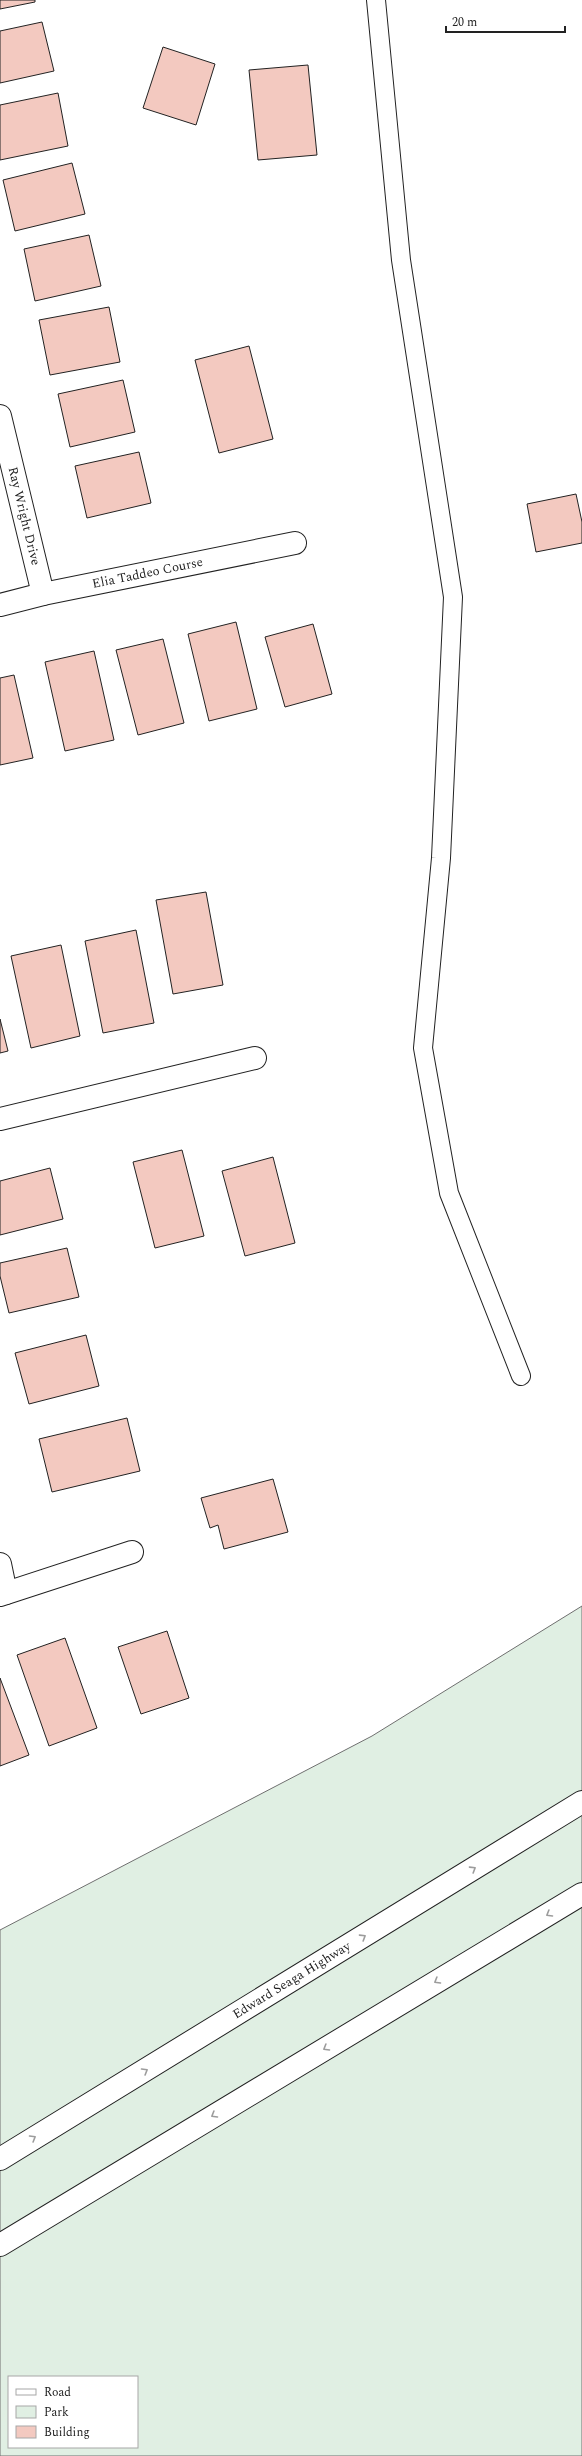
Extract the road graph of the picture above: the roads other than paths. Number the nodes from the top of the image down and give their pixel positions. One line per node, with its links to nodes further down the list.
1 (376, 0): 8 (lane)
2 (0, 416): 4 (main road, Ray Wright Drive)
3 (295, 543): 4 (main road, Elia Taddeo Course)
4 (43, 594): 5 (main road, Elia Taddeo Course)
5 (0, 605)
6 (255, 1058): 7 (main road)
7 (0, 1119)
8 (521, 1376)
9 (132, 1552): 11 (main road)
10 (0, 1564): 11 (main road)
11 (3, 1594)
12 (582, 1802): 14 (main road, Edward Seaga Highway, one-way to 12)
13 (582, 1894): 15 (main road, one-way to 15)
14 (0, 2159)
15 (0, 2245)

